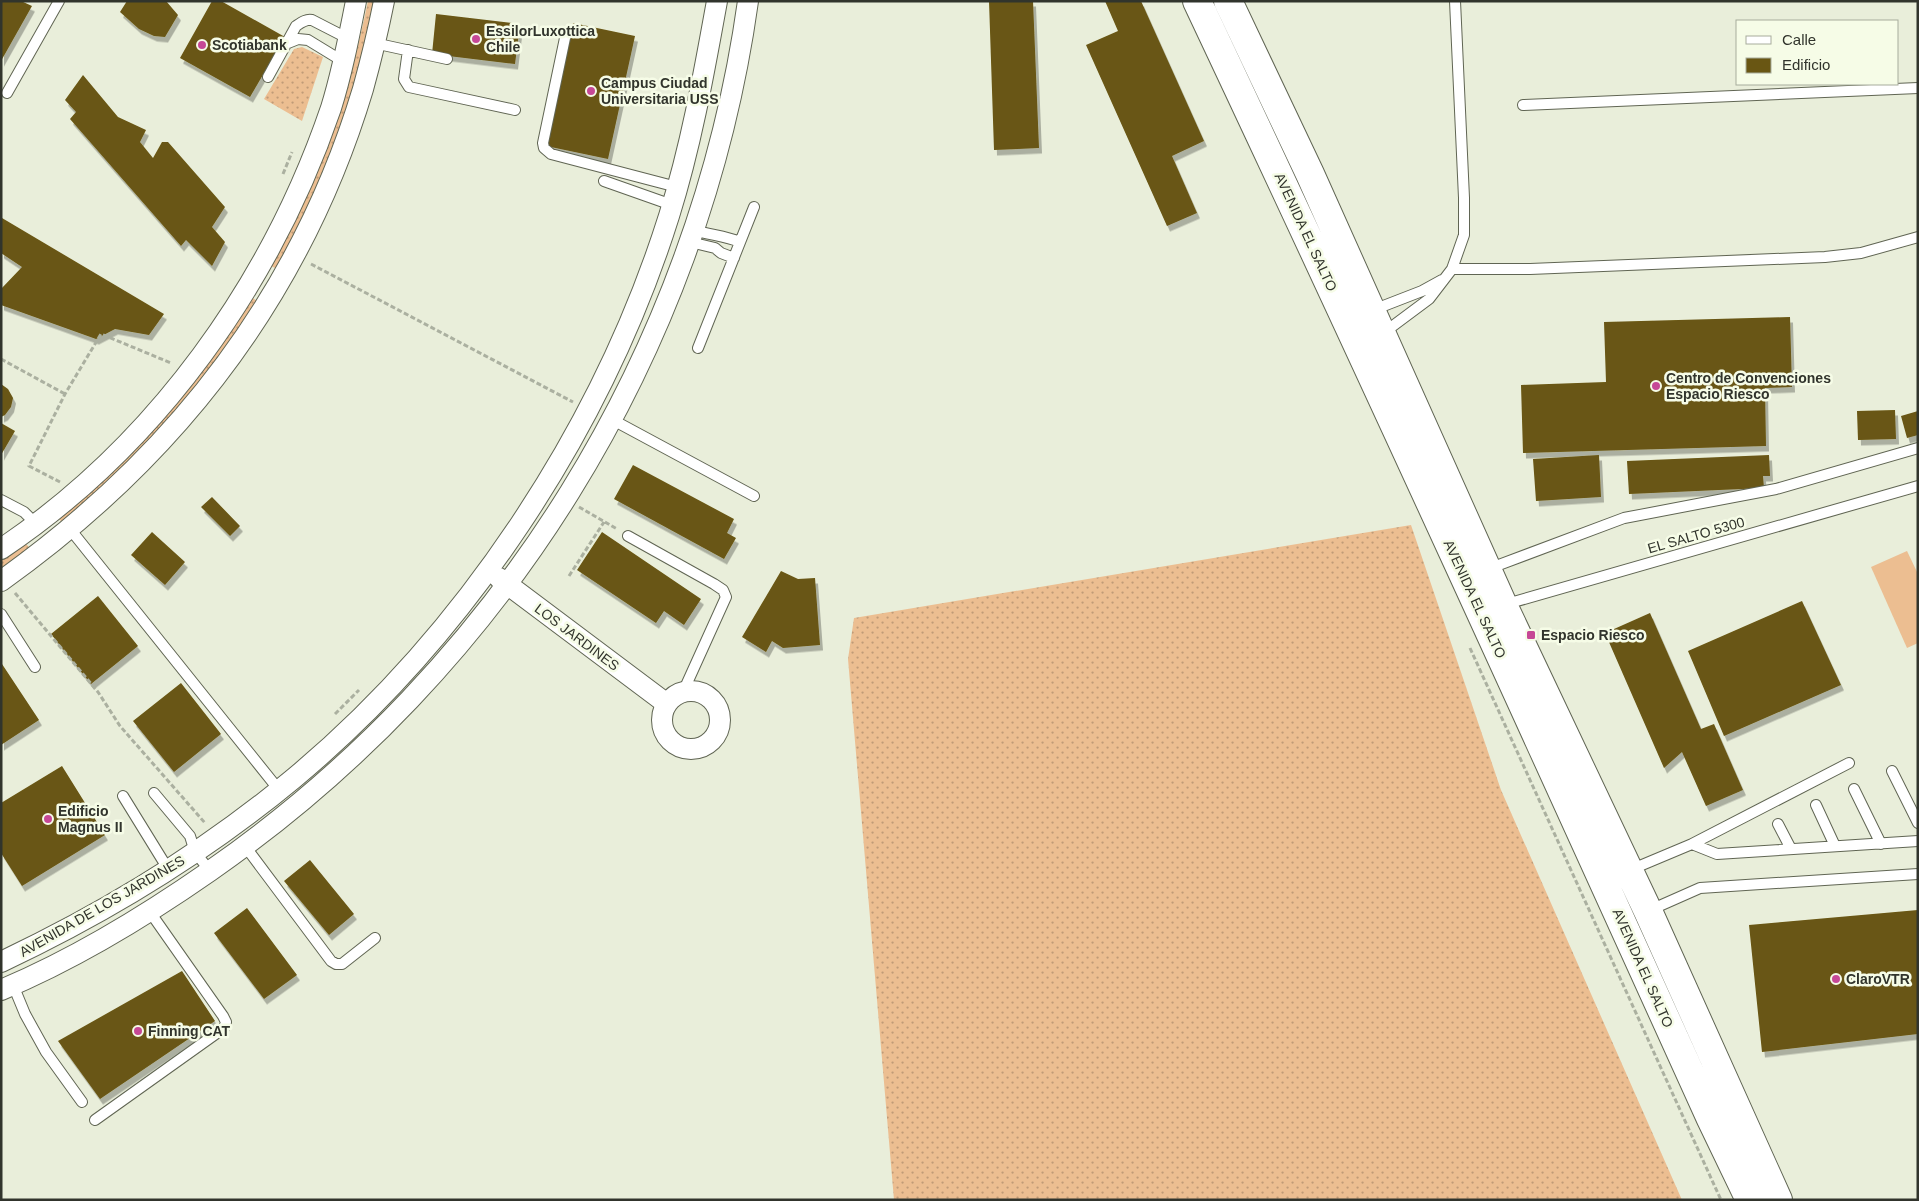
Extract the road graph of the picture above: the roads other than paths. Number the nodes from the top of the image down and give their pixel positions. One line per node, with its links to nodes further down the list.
1 (59, 1): 18 (lane)
2 (356, 1): 10 (street)
3 (384, 1): 12 (street)
4 (717, 1): 22 (street, AVENIDA DE LOS JARDINES)
5 (748, 1): 24 (street, AVENIDA DE LOS JARDINES)
6 (1197, 1): 48 (main road, AVENIDA EL SALTO)
7 (1228, 1): 35 (main road, AVENIDA EL SALTO)
8 (1455, 1): 30 (lane)
9 (566, 38): 22 (lane)
10 (349, 39): 11 (lane); 15 (street)
11 (288, 43): 15 (lane); 16 (lane)
12 (374, 43): 13 (lane); 31 (street)
13 (408, 50): 14 (lane); 20 (lane)
14 (447, 60)
15 (344, 62): 29 (street)
16 (268, 77)
17 (1918, 88): 19 (lane)
18 (7, 93)
19 (1523, 105)
20 (515, 110)
21 (604, 182): 22 (lane)
22 (673, 203): 24 (street); 26 (street, AVENIDA DE LOS JARDINES)
23 (754, 207): 27 (lane)
24 (692, 236): 26 (street); 27 (lane); 28 (lane); 37 (street, AVENIDA DE LOS JARDINES)
25 (1918, 238): 30 (lane)
26 (660, 242): 47 (street, AVENIDA DE LOS JARDINES)
27 (740, 242): 28 (lane)
28 (734, 258): 36 (lane)
29 (262, 264): 31 (street); 33 (street)
30 (1452, 269): 32 (lane)
31 (284, 276): 34 (street)
32 (1446, 279): 35 (lane); 35 (lane)
33 (247, 289): 34 (street); 42 (street)
34 (269, 301): 43 (street)
35 (1376, 322): 48 (main road, AVENIDA EL SALTO)
36 (698, 348)
37 (611, 419): 40 (lane); 49 (street, AVENIDA DE LOS JARDINES)
38 (1918, 448): 48 (lane)
39 (1918, 486): 51 (lane, EL SALTO 5300)
40 (754, 496)
41 (1, 500): 42 (lane)
42 (36, 524): 43 (street); 45 (street); 46 (street)
43 (67, 532): 46 (street); 58 (lane)
44 (628, 536): 54 (lane)
45 (1, 549)
46 (40, 553): 50 (street)
47 (487, 570): 49 (street, LOS JARDINES); 58 (street, AVENIDA DE LOS JARDINES)
48 (1477, 574): 51 (main road, AVENIDA EL SALTO)
49 (508, 585): 54 (street, LOS JARDINES); 65 (street, AVENIDA DE LOS JARDINES)
50 (8, 586)
51 (1492, 608): 76 (main road, AVENIDA EL SALTO)
52 (1, 614): 53 (lane)
53 (35, 667)
54 (675, 698)
55 (1849, 763): 68 (lane)
56 (1892, 772): 63 (lane)
57 (1854, 789): 69 (lane)
58 (279, 790): 62 (street, AVENIDA DE LOS JARDINES)
59 (154, 793): 67 (lane)
60 (123, 796): 73 (lane)
61 (1816, 804): 71 (lane)
62 (247, 814): 65 (street); 67 (street, AVENIDA DE LOS JARDINES)
63 (1918, 823)
64 (1778, 824): 72 (lane)
65 (265, 832): 70 (street, AVENIDA DE LOS JARDINES)
66 (1918, 841): 69 (lane)
67 (193, 844): 73 (street, AVENIDA DE LOS JARDINES); 74 (lane)
68 (1692, 844): 72 (lane); 76 (lane)
69 (1881, 844): 71 (lane)
70 (245, 846): 74 (street, AVENIDA DE LOS JARDINES); 79 (lane)
71 (1835, 846): 72 (lane)
72 (1791, 849)
73 (168, 869): 80 (street, AVENIDA DE LOS JARDINES)
74 (210, 871): 77 (street, AVENIDA DE LOS JARDINES)
75 (1918, 874): 78 (lane)
76 (1616, 876): 78 (main road, AVENIDA EL SALTO)
77 (150, 912): 81 (street, AVENIDA DE LOS JARDINES); 83 (lane)
78 (1635, 917): 84 (main road, AVENIDA EL SALTO); 85 (main road, AVENIDA EL SALTO)
79 (375, 938)
80 (1, 962)
81 (7, 988): 82 (lane)
82 (82, 1102)
83 (95, 1120)
84 (1750, 1200)
85 (1778, 1200)

